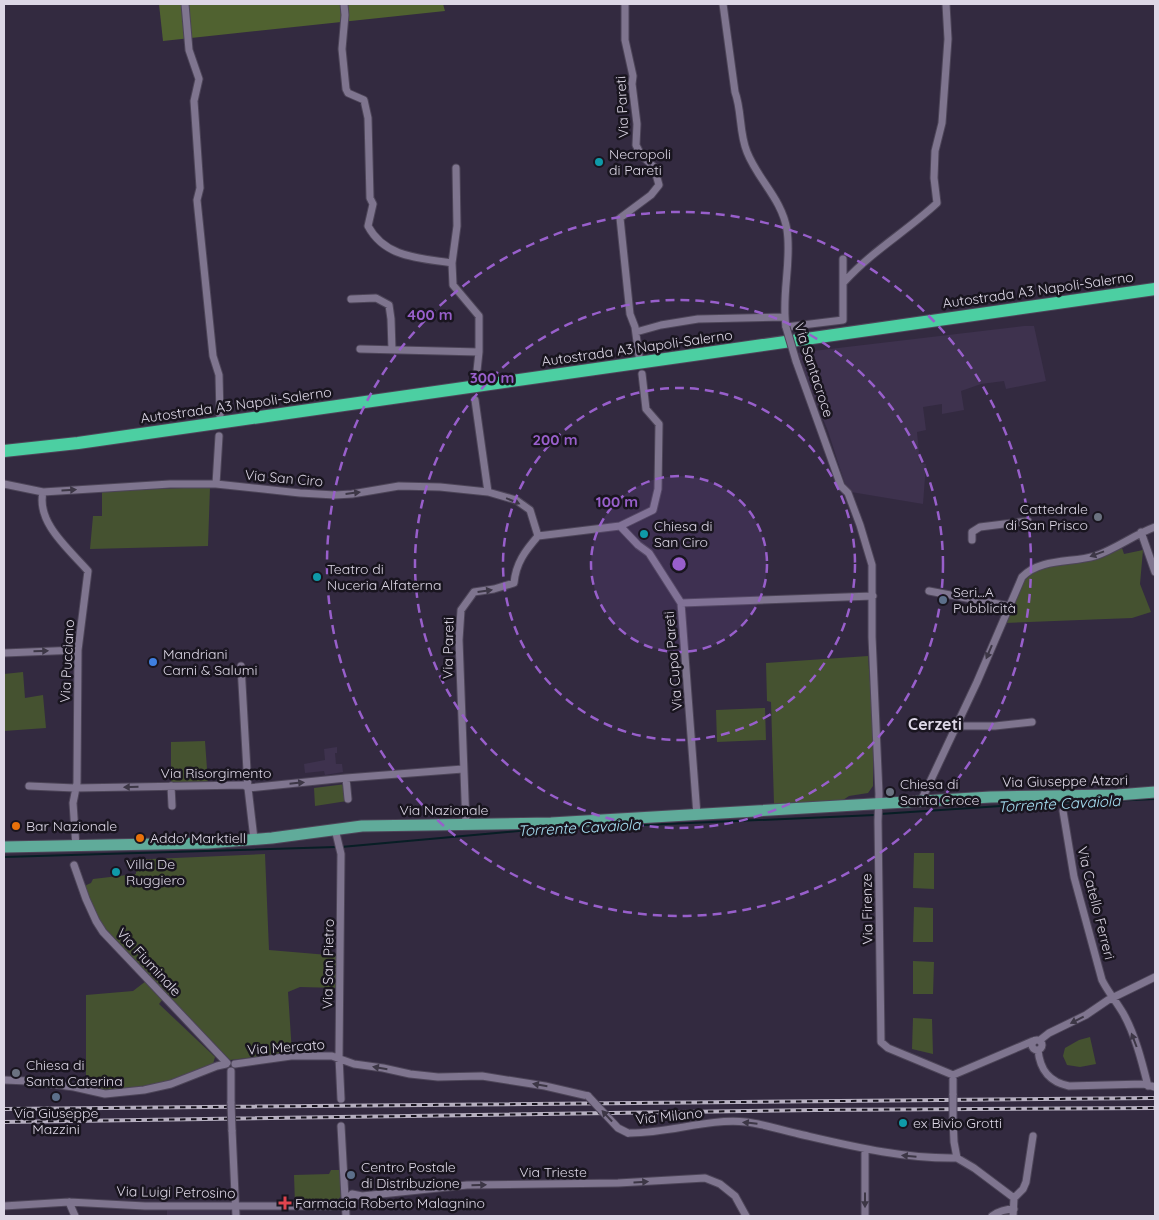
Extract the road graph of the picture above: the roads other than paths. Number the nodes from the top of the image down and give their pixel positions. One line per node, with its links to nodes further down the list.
1 (185, 4): 23 (street)
2 (344, 4): 8 (street)
3 (625, 4): 15 (street, Via Pareti)
4 (723, 4): 13 (street, Via Santacroce)
5 (946, 4): 9 (street)
6 (456, 168): 8 (street)
7 (843, 259): 9 (street)
8 (452, 263): 18 (street)
9 (844, 282): 14 (street)
10 (1155, 289): 25 (highway, Autostrada A3 Napoli-Salerno)
11 (1155, 297): 26 (highway, Autostrada A3 Napoli-Salerno)
12 (351, 299): 17 (street)
13 (785, 317): 14 (street, Via Santacroce); 15 (street)
14 (786, 327): 39 (street, Via Santacroce, bridge)
15 (636, 332): 19 (street, Via Pareti)
16 (360, 349): 17 (street)
17 (392, 350): 18 (street)
18 (479, 352): 21 (street)
19 (639, 356)
20 (642, 374): 32 (street)
21 (476, 380)
22 (475, 400): 30 (street)
23 (220, 416)
24 (219, 436): 28 (street)
25 (4, 451)
26 (4, 458)
27 (4, 484): 29 (street, Via San Ciro)
28 (216, 484): 29 (street, Via San Ciro, one-way to 28); 30 (street, Via San Ciro, one-way to 30)
29 (43, 492): 42 (street, Via Pucciano)
30 (488, 492): 35 (street, Via San Ciro, one-way to 35)
31 (1028, 521): 36 (street)
32 (620, 526): 35 (street); 40 (street, Via Cupa Pareti)
33 (1155, 527): 34 (street)
34 (1141, 532): 37 (street); 41 (street, one-way to 41)
35 (538, 536): 47 (street, Via Pareti, one-way to 35)
36 (972, 540)
37 (1155, 572)
38 (930, 591): 41 (street)
39 (873, 596): 40 (street); 56 (street, Via Santacroce)
40 (681, 603): 59 (street, Via Cupa Pareti)
41 (1009, 606): 46 (street, one-way to 46)
42 (78, 650): 43 (street, one-way to 42); 51 (street, Via Pucciano)
43 (4, 653)
44 (241, 666): 52 (street)
45 (1032, 722): 46 (street)
46 (957, 726): 55 (street)
47 (463, 769): 48 (street, Via Risorgimento); 60 (street, Via Pareti)
48 (346, 778): 52 (street, Via Risorgimento, one-way to 48); 54 (street)
49 (29, 786): 51 (street, Via Risorgimento)
50 (171, 786): 51 (street, Via Risorgimento, one-way to 51); 52 (street, Via Risorgimento); 57 (street)
51 (75, 788): 64 (street, Via Pucciano)
52 (248, 788): 62 (street)
53 (1155, 792): 55 (main road, Via Giuseppe Atzori)
54 (348, 799)
55 (922, 801): 56 (main road, Via Giuseppe Atzori)
56 (880, 805): 59 (main road, Via Nazionale); 71 (street, Via Firenze)
57 (172, 806)
58 (1063, 811): 67 (street, Via Catello Ferreri)
59 (697, 815): 60 (main road, Via Nazionale)
60 (466, 825): 61 (main road, Via Nazionale)
61 (336, 833): 62 (main road, Via Nazionale); 69 (street, Via San Pietro)
62 (254, 839): 64 (main road, Via Nazionale)
63 (4, 847): 64 (main road, Via Nazionale)
64 (76, 847)
65 (74, 865): 70 (street, Via Fiuminale)
66 (1155, 977): 67 (street)
67 (1113, 998): 68 (street, one-way to 68); 73 (street, Via Catello Ferreri, one-way to 67)
68 (1036, 1045): 71 (street); 73 (street)
69 (338, 1057): 70 (street, Via Mercato); 74 (street, Via San Pietro); 77 (street, Via Milano, one-way to 69, bridge)
70 (230, 1066): 72 (street); 83 (street, bridge)
71 (952, 1075): 78 (street, bridge)
72 (4, 1080)
73 (1152, 1086)
74 (341, 1099)
75 (341, 1126): 80 (street)
76 (1033, 1136): 79 (street)
77 (865, 1149): 78 (street, Via Milano, one-way to 77); 89 (street, one-way to 89)
78 (957, 1158): 79 (street)
79 (1014, 1198): 84 (street)
80 (346, 1200): 83 (street, Via Luigi Petrosino); 87 (street); 88 (street, Via Trieste, one-way to 88)
81 (69, 1202): 82 (street, Via Luigi Petrosino); 83 (street, Via Luigi Petrosino); 85 (street)
82 (4, 1206)
83 (235, 1206): 86 (street)
84 (1013, 1213): 90 (street)
85 (75, 1216)
86 (236, 1216)
87 (346, 1216)
88 (746, 1216)
89 (865, 1216)
90 (992, 1216)

